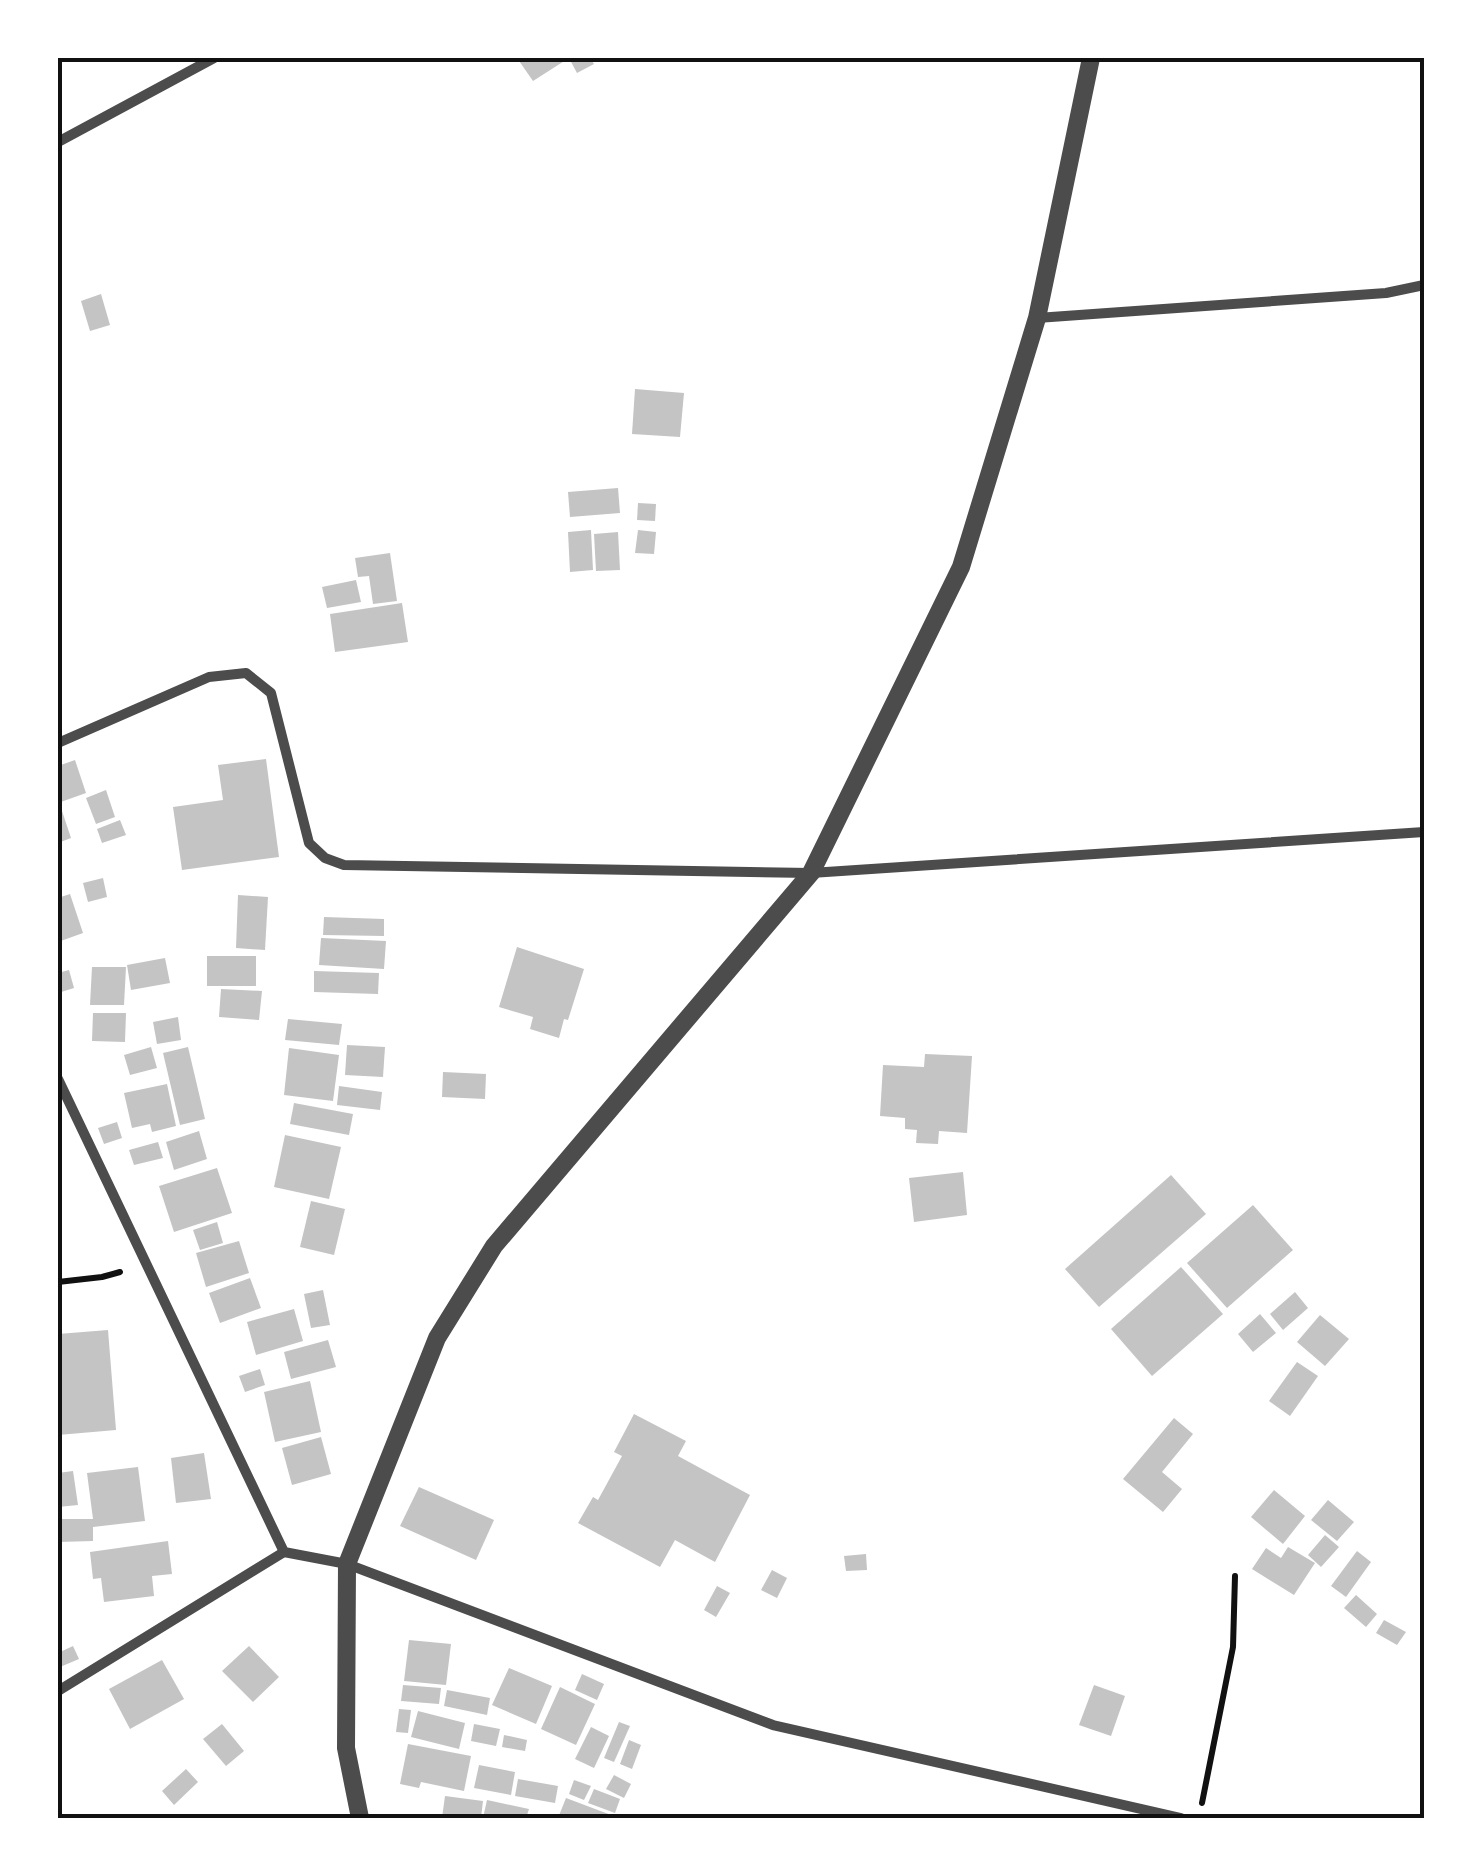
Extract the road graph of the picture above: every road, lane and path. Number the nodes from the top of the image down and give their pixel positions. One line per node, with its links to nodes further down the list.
1 (214, 58): 3 (street)
2 (1091, 58): 5 (street)
3 (58, 142)
4 (1424, 286): 5 (street)
5 (1037, 318): 8 (street)
6 (58, 743): 8 (street)
7 (1424, 832): 8 (street)
8 (810, 873): 13 (street)
9 (58, 1079): 10 (street)
10 (146, 1264): 11 (path); 12 (street)
11 (58, 1282)
12 (284, 1552): 13 (street); 15 (street)
13 (347, 1564): 16 (street); 17 (street)
14 (1236, 1576): 18 (path)
15 (58, 1691)
16 (360, 1818)
17 (1181, 1818)
18 (1198, 1818)

